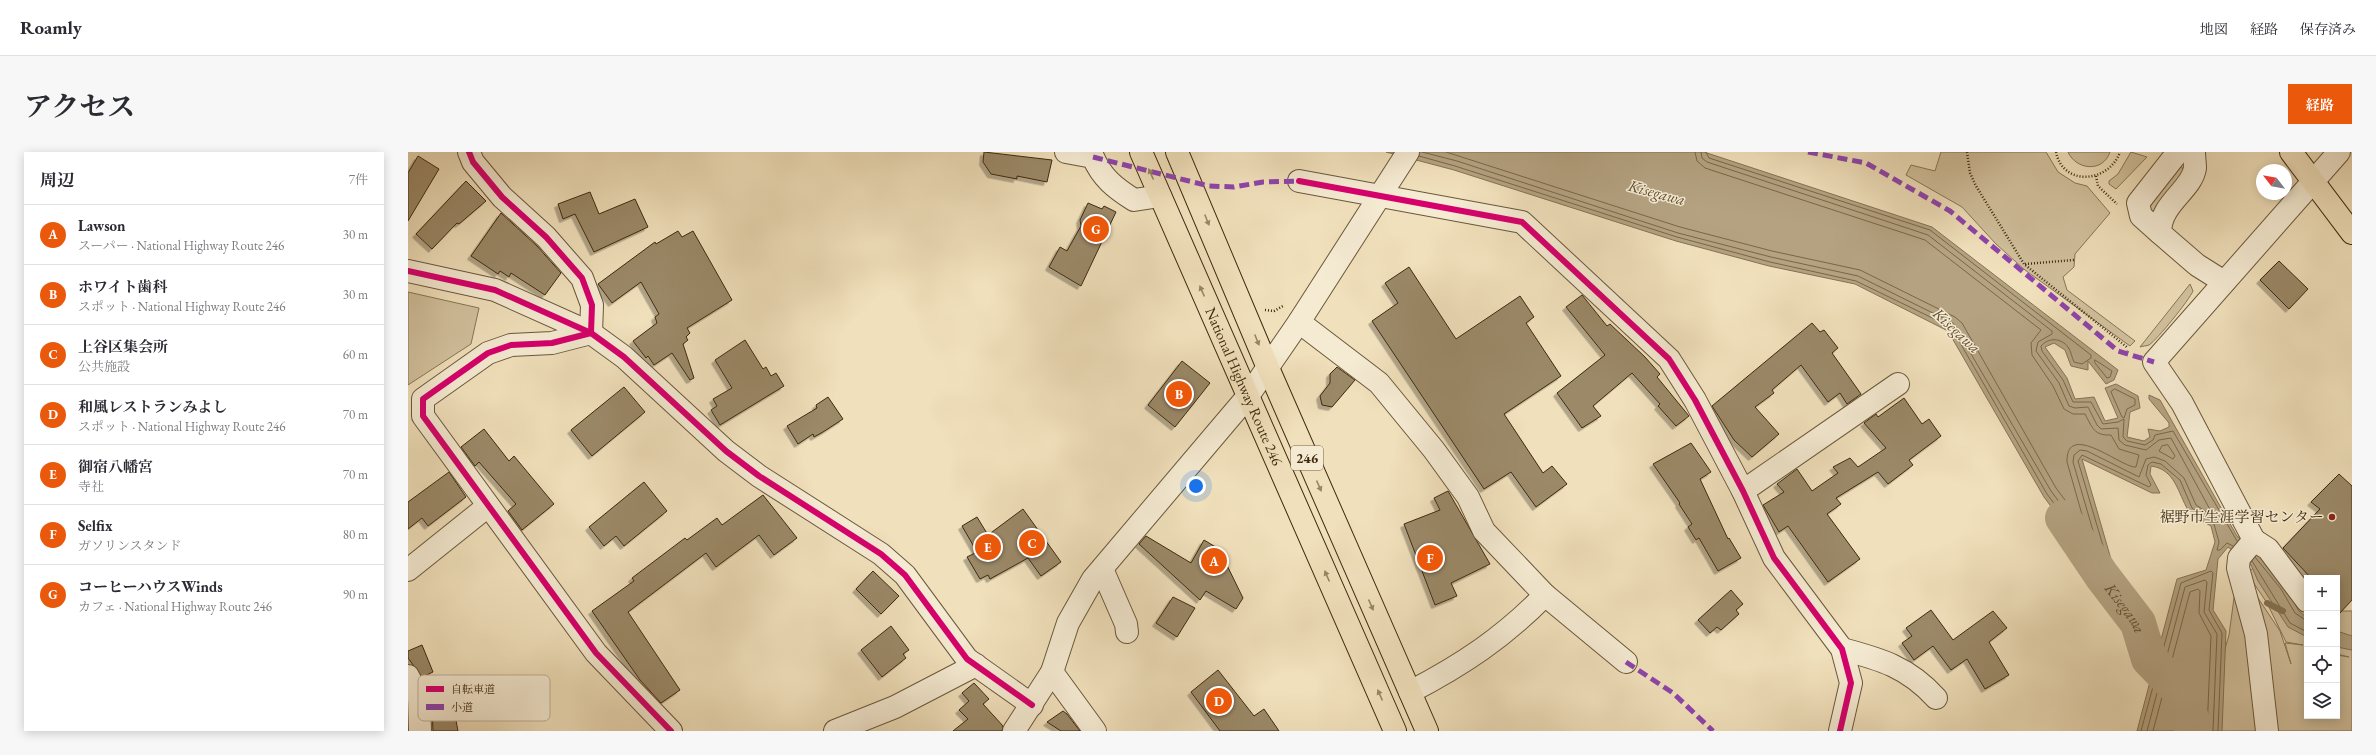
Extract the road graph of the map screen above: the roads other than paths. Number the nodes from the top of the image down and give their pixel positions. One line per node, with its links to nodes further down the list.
1 (469, 152): 19 (street)
2 (1066, 152): 12 (street)
3 (1141, 152): 12 (main road, National Highway Route 246 / 246, one-way to 3)
4 (1177, 152): 20 (main road, National Highway Route 246 / 246, one-way to 20)
5 (1408, 152): 13 (street)
6 (2178, 152): 14 (street)
7 (2194, 152): 14 (street)
8 (2291, 152): 11 (main road)
9 (2339, 152): 11 (street)
10 (1299, 181): 13 (street)
11 (2313, 182): 15 (main road); 17 (street)
12 (1160, 196): 22 (main road, National Highway Route 246 / 246, one-way to 12)
13 (1379, 196): 18 (street); 23 (street)
14 (2160, 233): 17 (street)
15 (2352, 234)
16 (408, 270): 19 (street)
17 (2224, 282): 25 (street)
18 (1299, 322): 20 (street); 28 (street)
19 (591, 333): 24 (street); 33 (street)
20 (1268, 368): 22 (street); 36 (main road, National Highway Route 246 / 246, one-way to 36)
21 (1898, 384): 23 (street)
22 (1248, 396): 26 (street); 46 (main road, National Highway Route 246 / 246, one-way to 22)
23 (1743, 492): 31 (street)
24 (488, 506): 27 (street); 42 (street)
25 (2248, 547): 29 (street); 49 (street)
26 (1102, 569): 30 (street); 34 (street)
27 (408, 570)
28 (1545, 595): 32 (street); 36 (street)
29 (2304, 597)
30 (1127, 632)
31 (1842, 649): 38 (street); 48 (street)
32 (1626, 662)
33 (976, 665): 39 (street); 43 (street)
34 (1052, 672): 39 (street); 45 (street)
35 (408, 676): 37 (street)
36 (1410, 692): 47 (main road, National Highway Route 246 / 246)
37 (418, 695)
38 (1936, 698)
39 (1032, 705): 44 (street)
40 (420, 721): 41 (street)
41 (420, 731)
42 (671, 731)
43 (835, 731)
44 (1014, 731)
45 (1095, 731)
46 (1395, 731)
47 (1426, 731)
48 (1840, 731)
49 (2267, 731)

